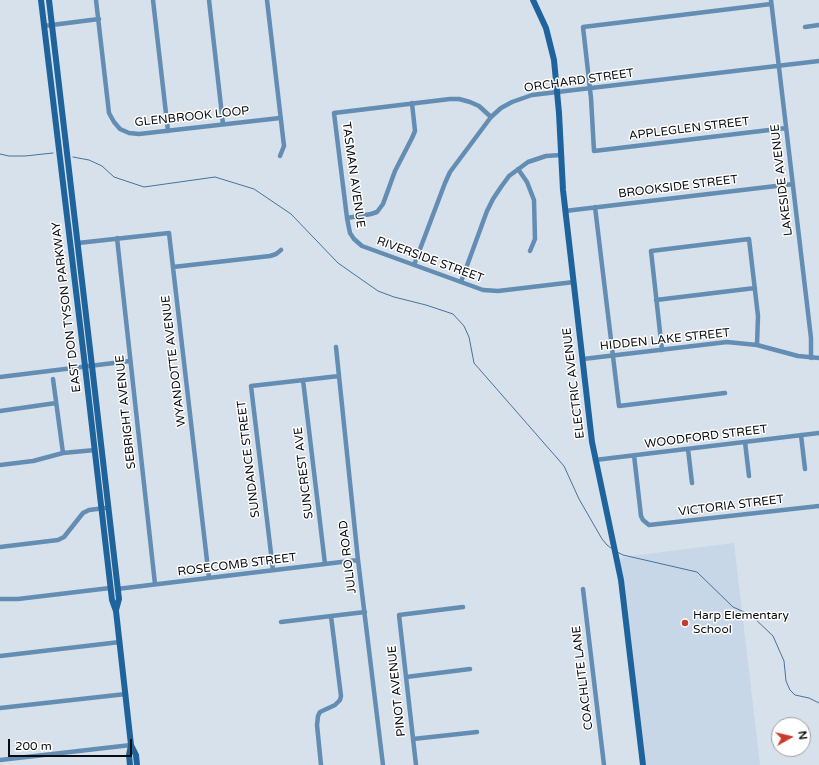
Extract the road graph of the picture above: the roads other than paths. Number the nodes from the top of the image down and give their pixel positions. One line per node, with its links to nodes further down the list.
1 (42, 0): 12 (main road, EAST DON TYSON PARKWAY)
2 (49, 0): 10 (main road, EAST DON TYSON PARKWAY)
3 (96, 0): 9 (street, GLENBROOK LOOP)
4 (153, 0): 23 (street)
5 (209, 0): 21 (street)
6 (267, 0): 20 (street)
7 (534, 0): 17 (main road, ELECTRIC AVENUE)
8 (771, 2): 15 (street, LAKESIDE AVENUE); 16 (street)
9 (98, 19): 10 (street); 23 (street, GLENBROOK LOOP)
10 (52, 25): 12 (street); 33 (main road, EAST DON TYSON PARKWAY)
11 (819, 25): 13 (street)
12 (44, 26): 50 (main road, EAST DON TYSON PARKWAY)
13 (805, 27)
14 (819, 61): 15 (street, ORCHARD STREET)
15 (778, 66): 16 (street, ORCHARD STREET); 22 (street, LAKESIDE AVENUE)
16 (590, 89): 17 (street, ORCHARD STREET); 22 (street, APPLEGLEN STREET)
17 (557, 93): 19 (street, ORCHARD STREET); 24 (main road, ELECTRIC AVENUE)
18 (412, 103): 19 (street); 30 (street); 30 (street, TASMAN AVENUE)
19 (491, 117): 36 (street, ORCHARD STREET)
20 (280, 118): 21 (street, GLENBROOK LOOP); 25 (street)
21 (223, 124): 23 (street, GLENBROOK LOOP)
22 (786, 128): 27 (street, LAKESIDE AVENUE)
23 (168, 131)
24 (561, 155): 26 (street); 29 (main road, ELECTRIC AVENUE)
25 (280, 156)
26 (518, 169): 35 (street); 38 (street)
27 (792, 184): 28 (street, BROOKSIDE STREET); 46 (street, LAKESIDE AVENUE)
28 (595, 207): 29 (street, BROOKSIDE STREET); 45 (street)
29 (565, 211): 39 (main road, ELECTRIC AVENUE)
30 (346, 218): 32 (street, TASMAN AVENUE)
31 (117, 238): 33 (street, WYANDOTTE AVENUE); 37 (street, WYANDOTTE AVENUE); 49 (street, SEBRIGHT AVENUE)
32 (354, 240): 36 (street, RIVERSIDE STREET)
33 (78, 243): 51 (main road, EAST DON TYSON PARKWAY)
34 (281, 250): 37 (street)
35 (530, 251)
36 (414, 265): 38 (street, RIVERSIDE STREET)
37 (173, 267): 78 (street, WYANDOTTE AVENUE)
38 (461, 282): 39 (street, RIVERSIDE STREET)
39 (574, 282): 48 (main road, ELECTRIC AVENUE)
40 (755, 288): 41 (street); 41 (street); 42 (street)
41 (656, 300): 44 (street)
42 (757, 345): 44 (street, HIDDEN LAKE STREET); 46 (street, HIDDEN LAKE STREET)
43 (336, 347): 52 (street, JULIO ROAD)
44 (662, 350): 45 (street, HIDDEN LAKE STREET)
45 (613, 356): 48 (street, HIDDEN LAKE STREET); 56 (street)
46 (811, 358): 47 (street, HIDDEN LAKE STREET)
47 (819, 358)
48 (583, 359): 66 (main road, ELECTRIC AVENUE)
49 (130, 361): 51 (street); 79 (street, SEBRIGHT AVENUE)
50 (86, 366): 51 (street); 53 (street); 63 (main road, EAST DON TYSON PARKWAY)
51 (92, 366): 72 (main road, EAST DON TYSON PARKWAY)
52 (339, 376): 55 (street, SUNDANCE STREET); 75 (street, JULIO ROAD)
53 (0, 377)
54 (53, 379): 57 (street)
55 (304, 380): 76 (street, SUNCREST AVE); 77 (street, SUNDANCE STREET)
56 (725, 392)
57 (56, 403): 58 (street); 64 (street)
58 (0, 411)
59 (819, 433): 60 (street, WOODFORD STREET)
60 (801, 435): 61 (street, WOODFORD STREET); 68 (street)
61 (745, 442): 62 (street, WOODFORD STREET); 69 (street)
62 (688, 449): 65 (street, WOODFORD STREET); 70 (street)
63 (95, 450): 64 (street); 73 (main road, EAST DON TYSON PARKWAY)
64 (63, 453): 67 (street)
65 (634, 455): 66 (street, WOODFORD STREET); 71 (street, VICTORIA STREET)
66 (595, 460): 105 (main road, ELECTRIC AVENUE)
67 (0, 465)
68 (805, 469)
69 (749, 476)
70 (692, 483)
71 (819, 506)
72 (108, 507): 73 (street); 81 (main road, EAST DON TYSON PARKWAY)
73 (101, 508): 74 (street); 80 (main road, EAST DON TYSON PARKWAY)
74 (0, 548)
75 (358, 560): 76 (street, ROSECOMB STREET); 86 (street, JULIO ROAD)
76 (325, 564): 77 (street, ROSECOMB STREET)
77 (273, 570): 78 (street, ROSECOMB STREET)
78 (210, 578): 79 (street, ROSECOMB STREET)
79 (155, 584): 81 (street, ROSECOMB STREET)
80 (110, 588): 83 (street); 85 (main road, EAST DON TYSON PARKWAY)
81 (118, 588): 85 (main road, EAST DON TYSON PARKWAY)
82 (583, 589): 104 (street, COACHLITE LANE)
83 (0, 599)
84 (463, 607): 92 (street, PINOT AVENUE)
85 (116, 611): 89 (main road, EAST DON TYSON PARKWAY)
86 (365, 612): 87 (street); 102 (street, JULIO ROAD)
87 (332, 616): 88 (street); 101 (street)
88 (281, 622)
89 (120, 642): 90 (street); 93 (main road, EAST DON TYSON PARKWAY)
90 (0, 656)
91 (470, 670): 92 (street)
92 (406, 677): 96 (street, PINOT AVENUE)
93 (126, 694): 94 (street); 97 (main road, EAST DON TYSON PARKWAY)
94 (0, 708)
95 (477, 732): 96 (street)
96 (413, 739): 103 (street, PINOT AVENUE)
97 (132, 745): 98 (street); 99 (main road, EAST DON TYSON PARKWAY); 100 (main road, EAST DON TYSON PARKWAY)
98 (0, 760)
99 (130, 765)
100 (137, 765)
101 (321, 765)
102 (383, 765)
103 (416, 765)
104 (604, 765)
105 (643, 765)

